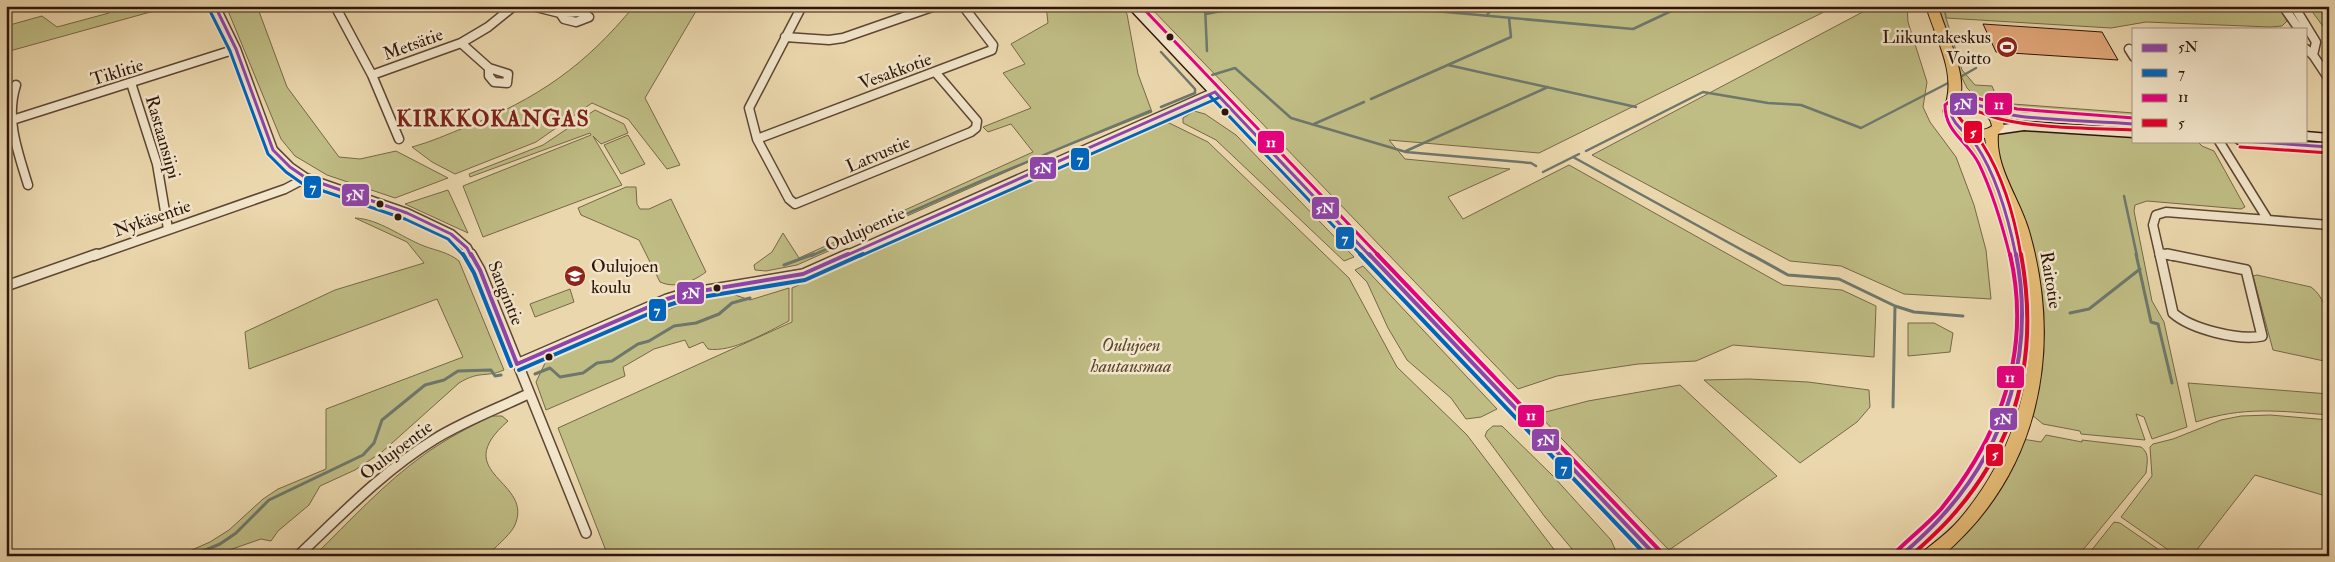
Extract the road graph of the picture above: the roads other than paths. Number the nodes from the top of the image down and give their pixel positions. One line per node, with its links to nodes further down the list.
1 (215, 6): 18 (street, Sangintie)
2 (335, 6): 26 (street)
3 (514, 6): 17 (street, Metsätie)
4 (532, 6): 12 (street)
5 (802, 6): 16 (street)
6 (935, 6): 16 (street)
7 (963, 6): 25 (street, Vesakkotie)
8 (1132, 6): 30 (street)
9 (1932, 6): 24 (main road)
10 (2283, 6): 13 (street)
11 (2294, 6): 14 (street)
12 (560, 13)
13 (2298, 28)
14 (2307, 28)
15 (2308, 29): 22 (street)
16 (785, 37): 41 (street)
17 (461, 43): 23 (street); 26 (street, Metsätie)
18 (236, 49): 28 (street, Tiklitie); 45 (street, Sangintie)
19 (2129, 49): 21 (street)
20 (2308, 50): 22 (street)
21 (2132, 54)
22 (2313, 55): 27 (street)
23 (489, 68)
24 (1952, 70): 31 (main road); 32 (main road)
25 (936, 72): 41 (street, Vesakkotie); 41 (street, Latvustie)
26 (372, 75): 40 (street)
27 (2329, 79)
28 (131, 84): 33 (street, Tiklitie); 49 (street, Rastaansiipi)
29 (16, 85): 33 (street)
30 (1215, 92): 52 (street, Oulujoentie); 56 (street)
31 (1953, 106): 32 (main road); 35 (main road)
32 (1987, 109): 34 (street); 36 (main road, Raitotie)
33 (9, 120): 46 (street)
34 (2132, 124)
35 (1959, 126): 36 (main road); 57 (main road, Raitotie)
36 (1994, 131): 37 (street); 58 (main road, Raitotie)
37 (2132, 133)
38 (2308, 136): 39 (street)
39 (2329, 138)
40 (399, 139)
41 (757, 139)
42 (2221, 142): 47 (street)
43 (2255, 142): 44 (street)
44 (2329, 147)
45 (306, 178): 49 (street, Nykäsentie); 52 (street, Sangintie)
46 (28, 185)
47 (2268, 220): 48 (street); 50 (street)
48 (2329, 225)
49 (168, 230): 51 (street, Nykäsentie)
50 (2160, 253): 50 (street)
51 (6, 286)
52 (517, 364): 53 (street, Sangintie)
53 (528, 394): 54 (street, Sangintie); 55 (street, Oulujoentie)
54 (586, 532)
55 (298, 556)
56 (1656, 556)
57 (1901, 556)
58 (1930, 556)

